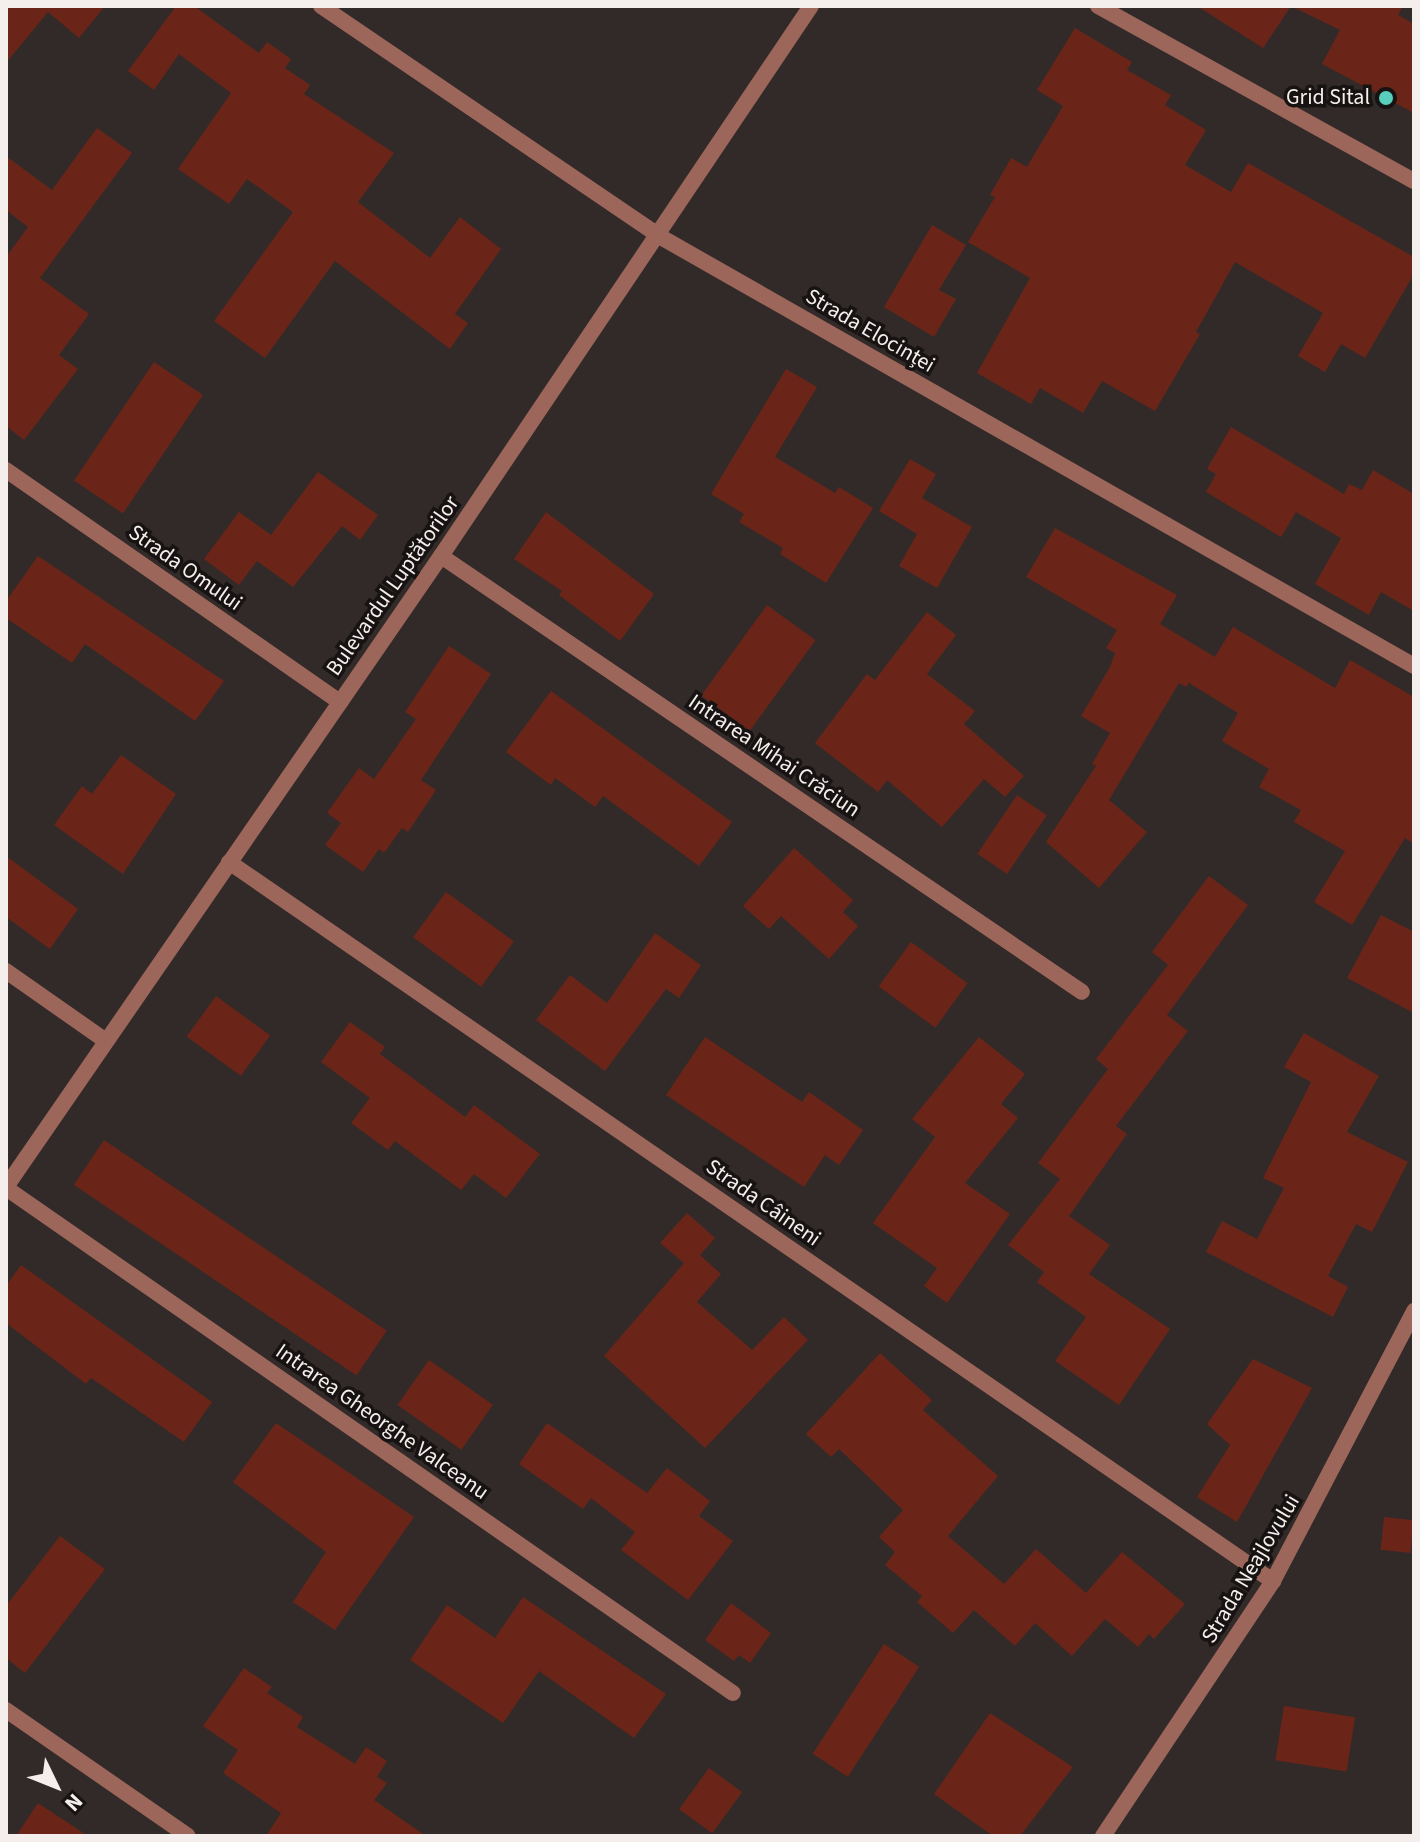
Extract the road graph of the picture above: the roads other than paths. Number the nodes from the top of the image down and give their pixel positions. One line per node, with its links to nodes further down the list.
1 (321, 6): 5 (street, Strada Elocinței)
2 (811, 6): 5 (street, Bulevardul Luptătorilor)
3 (1098, 6): 4 (street)
4 (1414, 181)
5 (659, 236): 7 (street, Bulevardul Luptătorilor); 8 (street, Strada Elocinței)
6 (6, 470): 9 (street, Strada Omului)
7 (441, 556): 9 (street, Bulevardul Luptătorilor); 12 (street, Intrarea Mihai Crăciun)
8 (1414, 666)
9 (340, 702): 10 (street, Bulevardul Luptătorilor)
10 (229, 862): 13 (street, Bulevardul Luptătorilor); 16 (street, Strada Câineni)
11 (6, 971): 13 (street)
12 (1082, 992)
13 (106, 1041): 14 (street, Bulevardul Luptătorilor)
14 (6, 1187): 17 (street, Intrarea Gheorghe Valceanu)
15 (1414, 1311): 16 (street, Strada Neajlovului)
16 (1273, 1581): 20 (street, Strada Neajlovului)
17 (733, 1693)
18 (6, 1710): 19 (street)
19 (188, 1836)
20 (1103, 1836)

